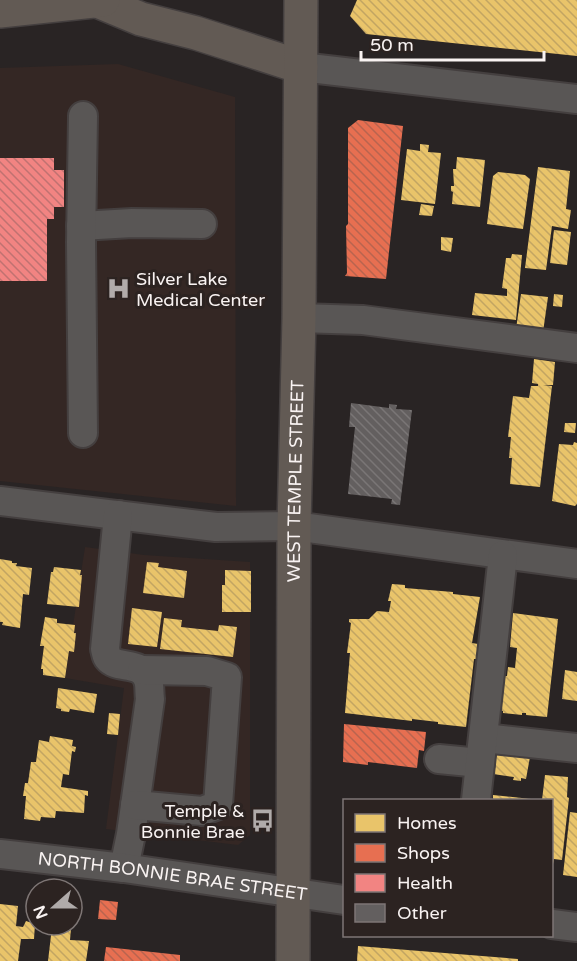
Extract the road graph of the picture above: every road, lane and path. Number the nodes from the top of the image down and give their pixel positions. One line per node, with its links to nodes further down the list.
1 (302, 0): 4 (main road, WEST TEMPLE STREET)
2 (102, 1): 3 (main road); 4 (main road)
3 (0, 11)
4 (301, 67): 5 (street); 9 (main road, WEST TEMPLE STREET)
5 (577, 99)
6 (83, 116): 8 (street)
7 (202, 224): 8 (street)
8 (81, 226): 11 (street)
9 (299, 318): 10 (street); 14 (main road, WEST TEMPLE STREET)
10 (577, 348)
11 (83, 433)
12 (0, 501): 13 (street)
13 (118, 515): 14 (street); 17 (street)
14 (294, 526): 15 (street); 25 (main road, WEST TEMPLE STREET)
15 (503, 555): 16 (street); 19 (street)
16 (577, 564)
17 (134, 667): 22 (street); 22 (street)
18 (577, 748): 19 (street)
19 (482, 751): 20 (street); 21 (street)
20 (439, 759)
21 (476, 799)
22 (135, 805): 24 (street)
23 (0, 854): 24 (street, NORTH BONNIE BRAE STREET)
24 (124, 868): 25 (street, NORTH BONNIE BRAE STREET)
25 (294, 894): 26 (street, NORTH BONNIE BRAE STREET); 29 (main road, WEST TEMPLE STREET)
26 (343, 900)
27 (553, 924): 28 (street)
28 (577, 927)
29 (293, 961)

